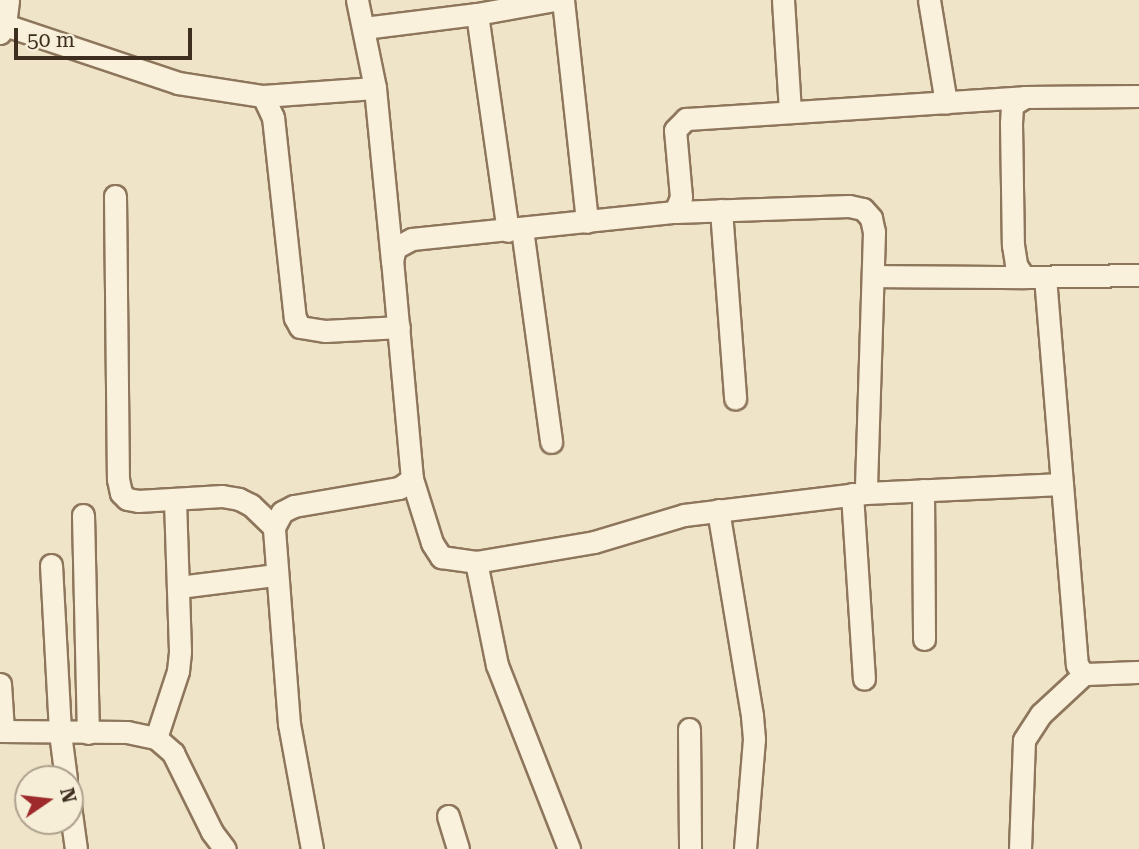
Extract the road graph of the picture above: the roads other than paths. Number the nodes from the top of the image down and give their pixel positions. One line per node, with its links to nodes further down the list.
1 (8, 0): 9 (street)
2 (357, 0): 8 (street)
3 (555, 0): 7 (street)
4 (563, 0): 19 (street)
5 (783, 0): 15 (street)
6 (929, 0): 14 (street)
7 (484, 9): 8 (street); 20 (street)
8 (364, 28): 10 (street)
9 (3, 29): 11 (street)
10 (375, 88): 11 (street); 21 (street)
11 (263, 96): 25 (street)
12 (1139, 96): 13 (street)
13 (1025, 97): 14 (street); 24 (street)
14 (946, 103): 15 (street)
15 (790, 110): 18 (street)
16 (115, 196): 32 (street)
17 (720, 210): 18 (street); 23 (street); 26 (street)
18 (675, 212): 19 (street)
19 (587, 222): 20 (street)
20 (515, 230): 21 (street); 27 (street)
21 (392, 261): 25 (street)
22 (1139, 275): 24 (street)
23 (873, 276): 24 (street); 31 (street)
24 (1035, 277): 29 (street)
25 (399, 327): 28 (street)
26 (735, 398)
27 (551, 442)
28 (412, 479): 35 (street); 36 (street)
29 (1062, 484): 30 (street); 42 (street)
30 (923, 490): 31 (street); 40 (street)
31 (859, 493): 33 (street); 43 (street)
32 (175, 499): 35 (street); 39 (street)
33 (718, 510): 36 (street); 57 (street)
34 (83, 516): 48 (street)
35 (274, 527): 38 (street)
36 (476, 562): 55 (street)
37 (51, 565): 47 (street)
38 (276, 575): 39 (street); 53 (street)
39 (178, 587): 49 (street)
40 (924, 639)
41 (1139, 672): 42 (street)
42 (1084, 674): 58 (street)
43 (864, 679)
44 (0, 684): 46 (street)
45 (689, 729): 56 (street)
46 (1, 731): 47 (street)
47 (60, 733): 48 (street); 50 (street)
48 (88, 733): 49 (street)
49 (156, 738): 52 (street)
50 (64, 765)
51 (448, 816): 54 (street)
52 (225, 849)
53 (313, 849)
54 (458, 849)
55 (569, 849)
56 (690, 849)
57 (745, 849)
58 (1020, 849)

